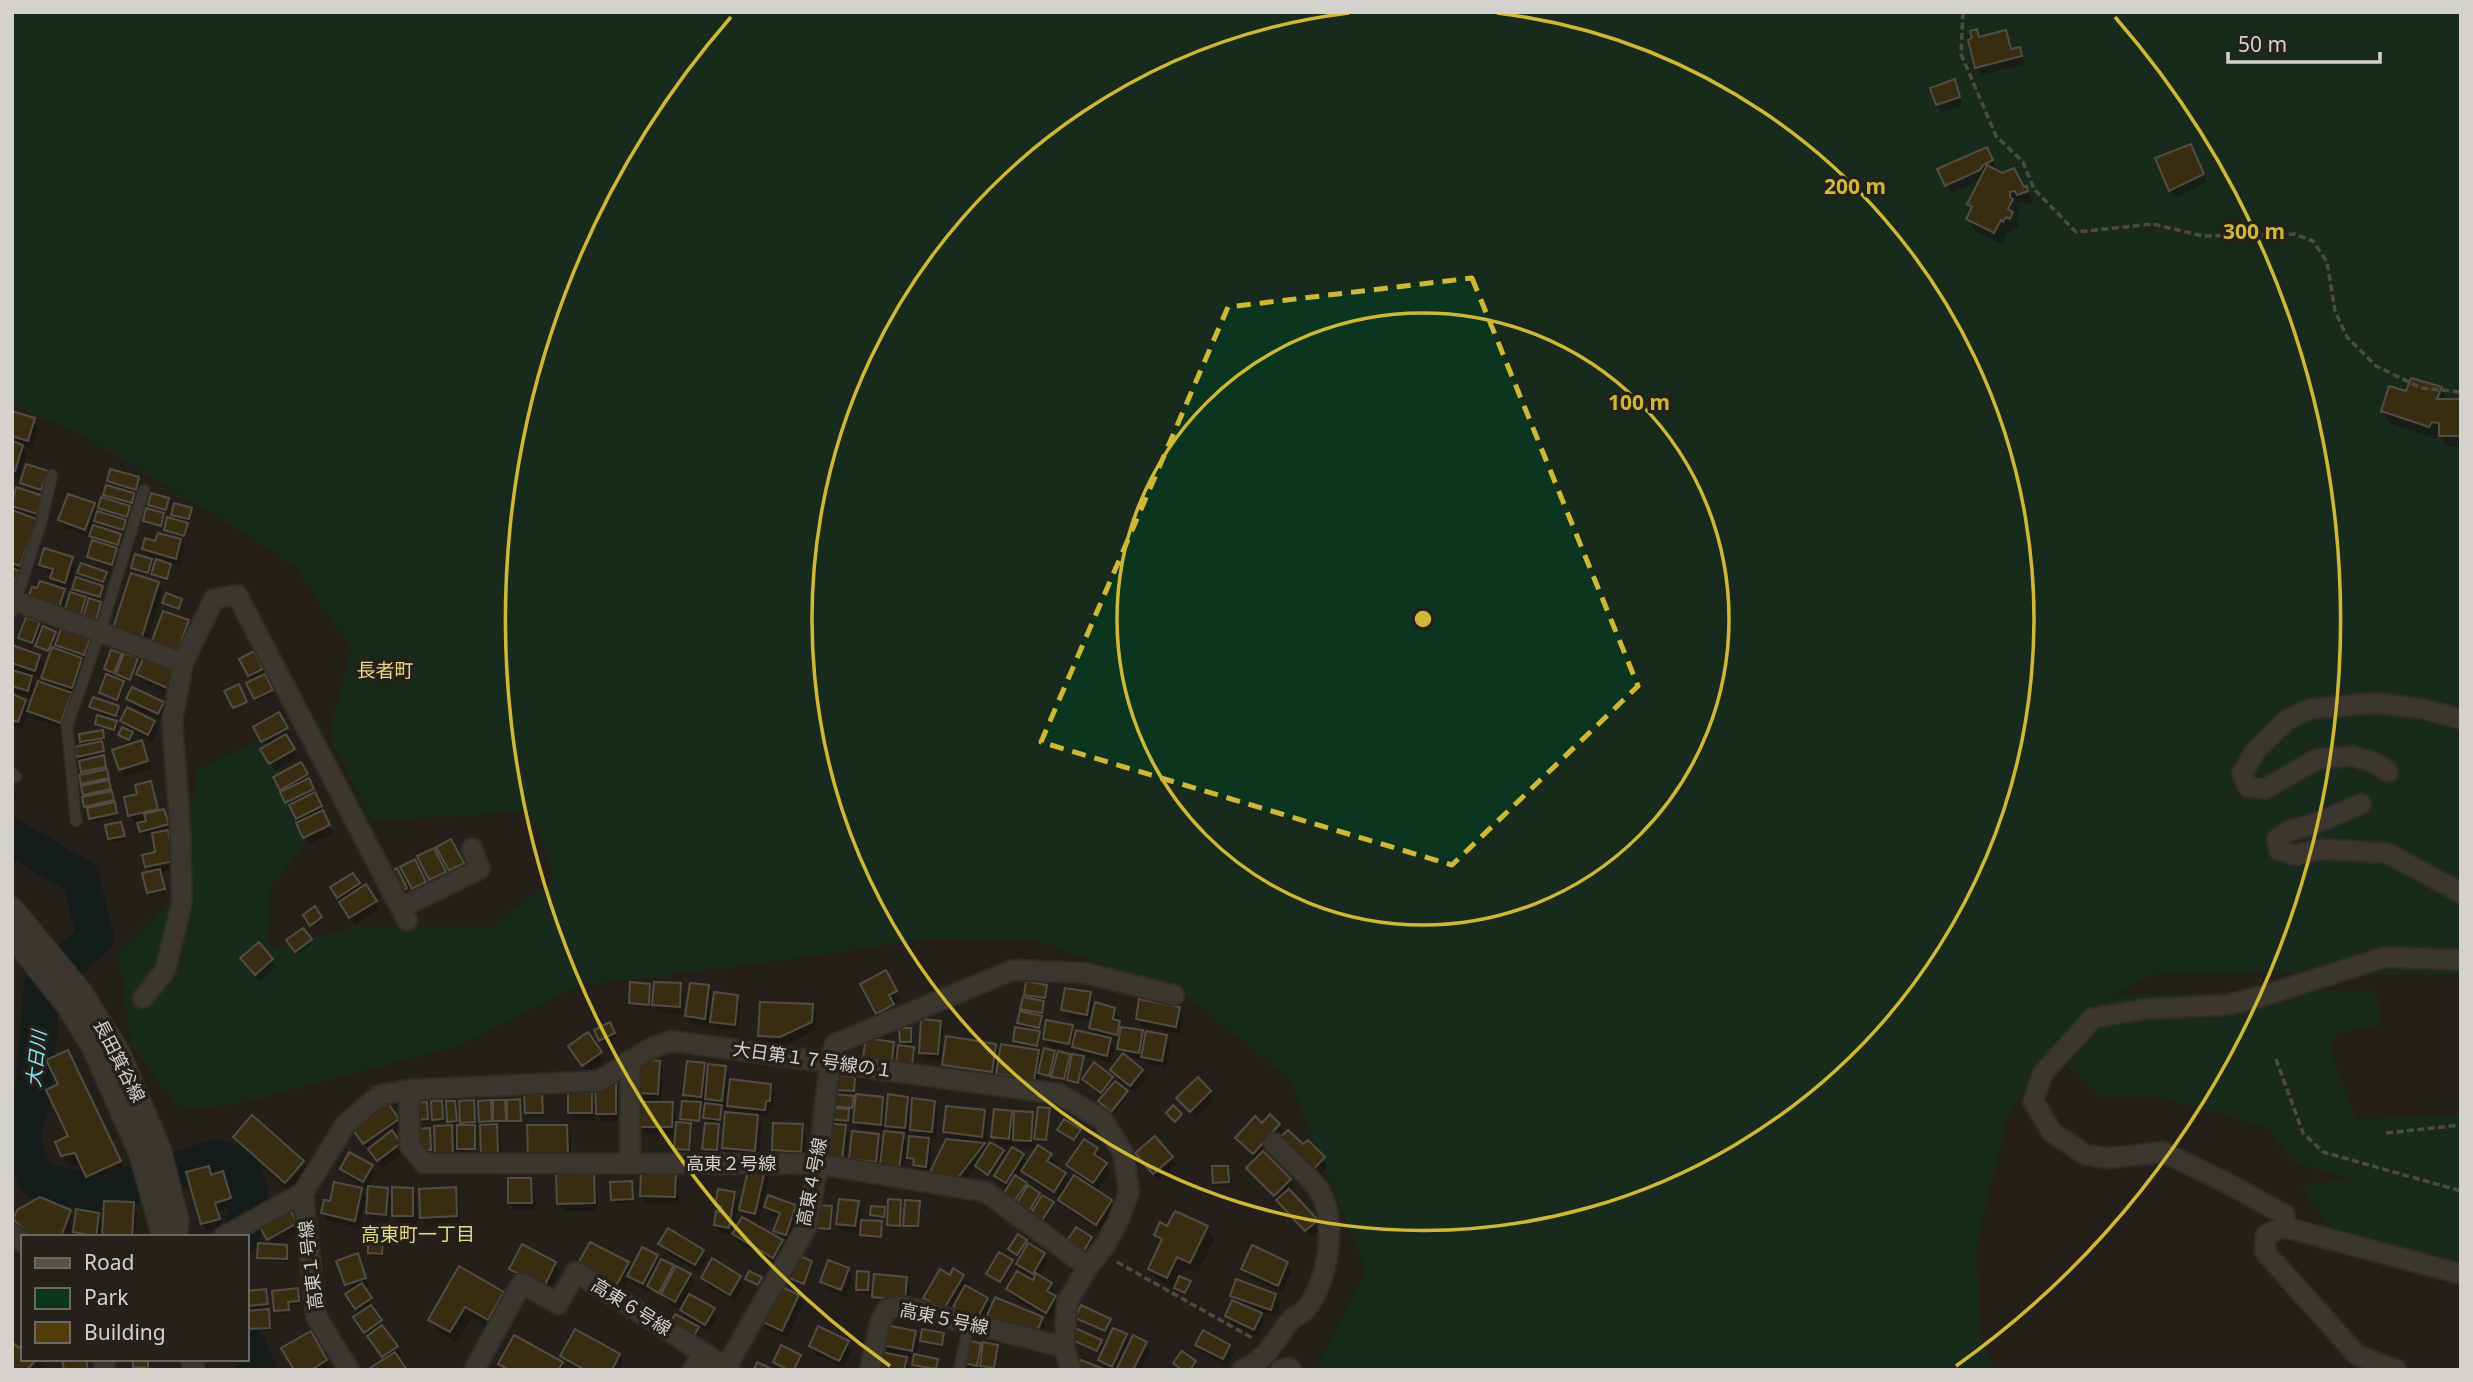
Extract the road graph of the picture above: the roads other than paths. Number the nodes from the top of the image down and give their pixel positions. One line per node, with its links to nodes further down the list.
1 (52, 475): 3 (lane)
2 (144, 490): 4 (lane)
3 (14, 605): 4 (street)
4 (100, 632): 5 (street); 9 (lane)
5 (183, 663): 10 (street); 16 (street)
6 (2461, 719): 7 (street)
7 (2388, 772)
8 (2361, 804): 11 (street)
9 (76, 821)
10 (472, 849)
11 (2461, 893)
12 (14, 910): 17 (street, 長田箕谷線)
13 (12, 936): 17 (street, 長田箕谷線)
14 (2461, 960): 26 (street)
15 (1174, 995): 19 (street)
16 (143, 998)
17 (75, 1000): 24 (street, 長田箕谷線)
18 (630, 1060): 19 (street, 大日第１７号線の１); 20 (street, 大日第１７号線の１); 22 (street)
19 (830, 1061): 23 (street, 高東４号線); 30 (street, 大日第１７号線の１)
20 (409, 1090): 22 (street, 高東２号線); 25 (street, 大日第１７号線の１)
21 (1274, 1143): 42 (street)
22 (630, 1163): 23 (street, 高東２号線)
23 (818, 1164): 30 (street, 高東２号線); 35 (street, 高東４号線)
24 (161, 1193): 27 (street, 長田箕谷線); 28 (street, 長田箕谷線)
25 (303, 1194): 29 (street); 36 (street, 高東１号線)
26 (2284, 1227): 31 (street); 45 (street)
27 (162, 1235)
28 (176, 1235)
29 (227, 1235)
30 (1088, 1267): 33 (street, 大日第１７号線の１)
31 (2461, 1274)
32 (969, 1324): 33 (street, 高東５号線); 39 (street, 高東５号線); 40 (lane)
33 (1064, 1347): 41 (street, 大日第１７号線の１)
34 (703, 1353): 35 (street, 高東６号線); 37 (street, 高東６号線); 38 (street)
35 (728, 1369)
36 (349, 1370)
37 (474, 1370)
38 (693, 1370)
39 (870, 1370)
40 (958, 1370)
41 (1071, 1370)
42 (1242, 1370)
43 (1281, 1370): 44 (street)
44 (1291, 1370)
45 (2396, 1370)

